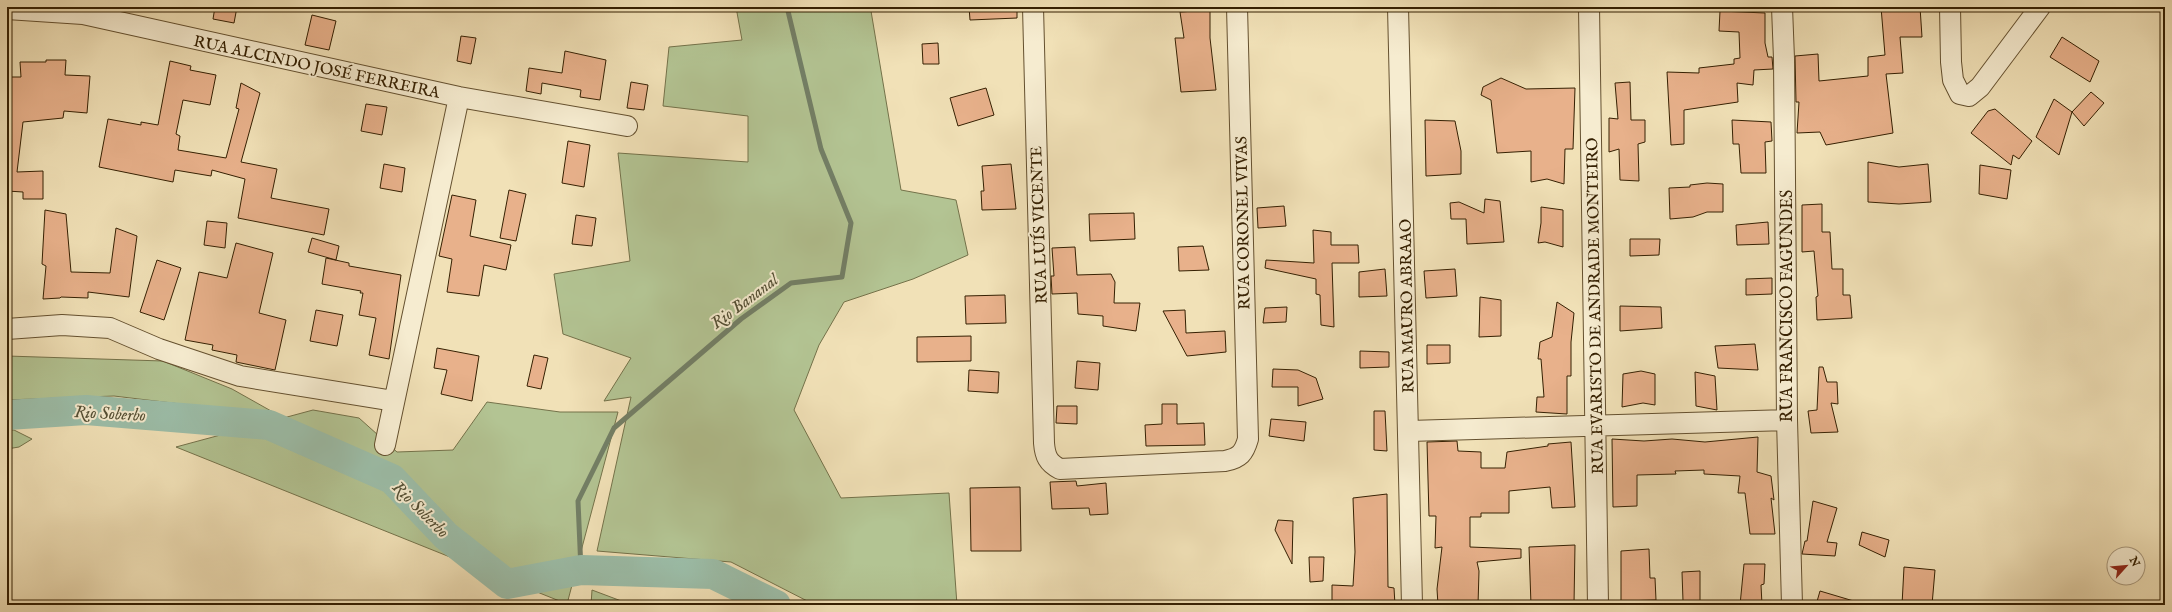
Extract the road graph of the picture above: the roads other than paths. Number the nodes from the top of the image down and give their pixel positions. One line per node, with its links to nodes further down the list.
1 (1032, 7): 16 (street, RUA LUÍS VICENTE)
2 (1237, 7): 16 (street, RUA CORONEL VIVAS)
3 (1398, 7): 15 (street, RUA MAURO ABRAAO)
4 (1589, 7): 14 (street, RUA EVARISTO DE ANDRADE MONTEIRO)
5 (1782, 7): 13 (street, RUA FRANCISCO FAGUNDES)
6 (1950, 7): 7 (street)
7 (2040, 7)
8 (7, 9): 9 (street, RUA ALCINDO JOSÉ FERREIRA)
9 (459, 97): 10 (street, RUA ALCINDO JOSÉ FERREIRA); 12 (street)
10 (627, 126)
11 (7, 329): 12 (street)
12 (394, 401): 17 (street)
13 (1787, 420): 14 (street); 20 (street, RUA FRANCISCO FAGUNDES)
14 (1596, 425): 15 (street); 19 (street, RUA EVARISTO DE ANDRADE MONTEIRO)
15 (1409, 431): 18 (street, RUA MAURO ABRAAO)
16 (1248, 439)
17 (385, 445)
18 (1412, 605)
19 (1598, 605)
20 (1792, 605)

